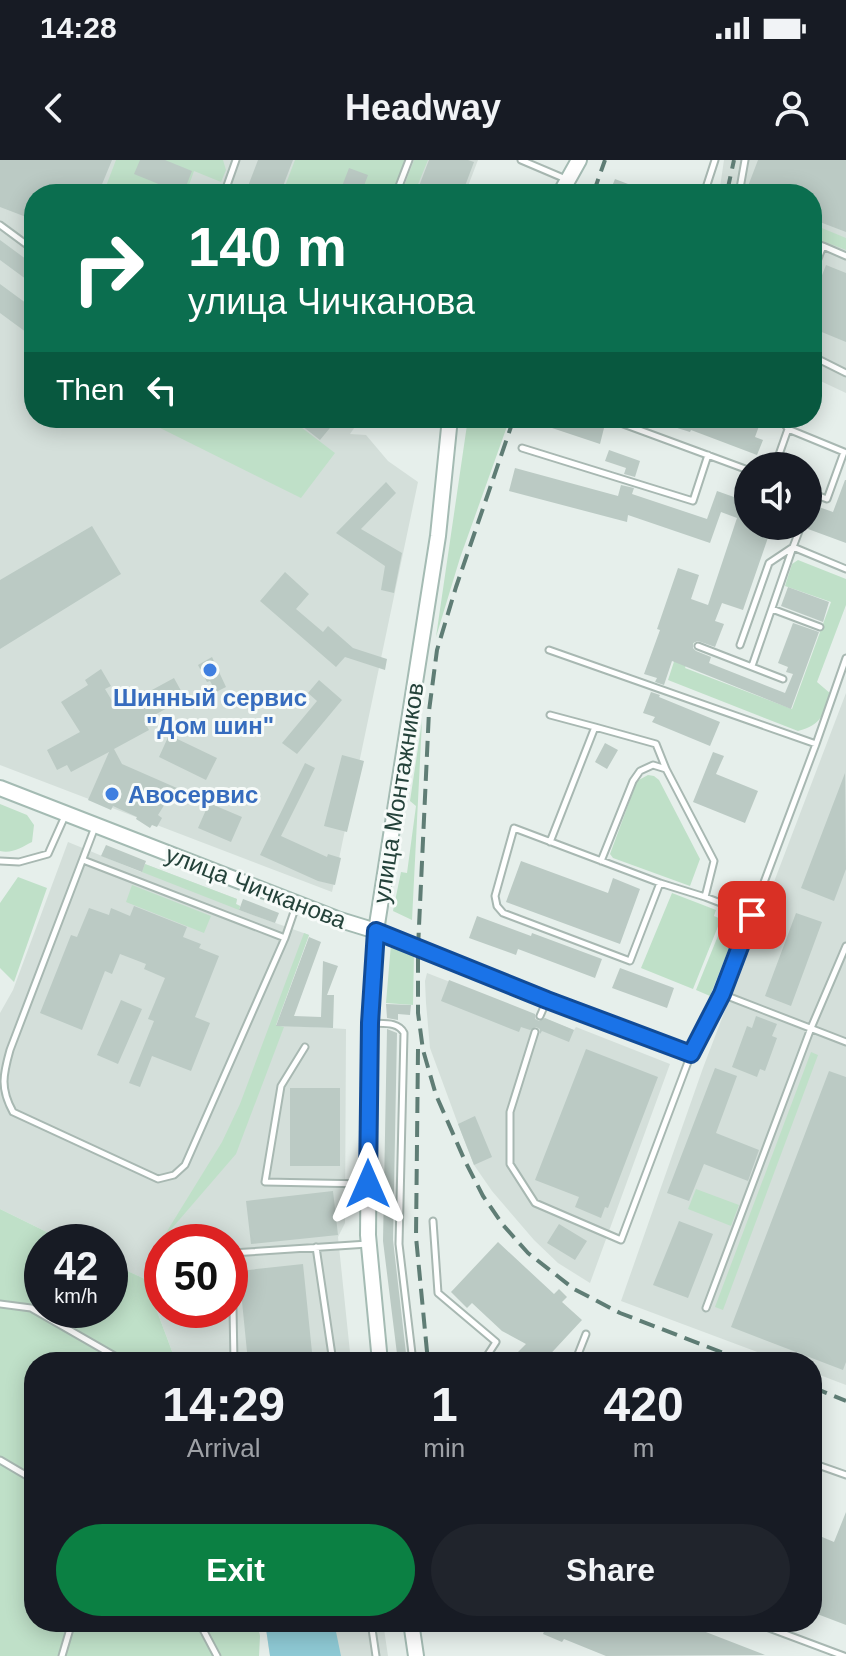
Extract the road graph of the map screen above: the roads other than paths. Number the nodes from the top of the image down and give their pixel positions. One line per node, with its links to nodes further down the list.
1 (236, 160): 8 (lane)
2 (409, 160): 9 (lane)
3 (521, 160): 7 (lane)
4 (579, 160): 7 (main road)
5 (715, 160): 11 (lane)
6 (745, 160): 12 (lane)
7 (569, 180): 10 (main road)
8 (228, 184)
9 (400, 184)
10 (566, 184)
11 (707, 184)
12 (741, 184)
13 (1, 227): 14 (lane)
14 (24, 243)
15 (823, 246): 16 (lane)
16 (846, 256)
17 (822, 361): 18 (lane)
18 (846, 373)
19 (449, 428): 53 (main road, улица Монтажников)
20 (634, 428): 24 (lane)
21 (788, 429): 23 (lane); 26 (lane)
22 (522, 448): 24 (lane)
23 (780, 452)
24 (708, 455): 25 (lane)
25 (734, 465)
26 (822, 497)
27 (796, 540): 28 (lane)
28 (793, 547): 29 (lane); 30 (lane); 32 (lane)
29 (846, 569)
30 (772, 609): 31 (lane); 36 (lane)
31 (820, 627)
32 (740, 645)
33 (698, 646): 36 (lane)
34 (549, 650): 40 (lane)
35 (846, 658): 40 (lane)
36 (752, 666): 37 (lane)
37 (783, 679)
38 (550, 715): 39 (lane)
39 (595, 727): 41 (lane); 45 (lane)
40 (816, 744): 52 (lane)
41 (666, 769): 48 (lane); 50 (lane)
42 (0, 788): 43 (main road, улица Чичканова)
43 (66, 813): 44 (main road, улица Чичканова); 47 (lane)
44 (95, 826): 46 (lane); 51 (main road, улица Чичканова)
45 (550, 842): 48 (lane); 49 (lane)
46 (83, 860): 54 (lane); 54 (lane)
47 (0, 861)
48 (601, 861): 49 (lane)
49 (660, 883): 50 (lane)
50 (705, 897): 52 (lane)
51 (297, 903): 53 (main road, улица Чичканова); 54 (lane)
52 (752, 915): 56 (lane)
53 (376, 931): 57 (lane, улица Чичканова); 59 (main road, улица Монтажников)
54 (285, 938)
55 (846, 946): 60 (lane)
56 (722, 994): 60 (lane); 64 (lane)
57 (547, 1000): 58 (lane); 64 (lane, улица Чичканова)
58 (540, 1016)
59 (370, 1023): 65 (main road, улица Монтажников); 76 (lane)
60 (811, 1028): 62 (lane); 70 (lane)
61 (535, 1032): 64 (lane)
62 (846, 1042)
63 (305, 1047): 65 (lane)
64 (691, 1054)
65 (368, 1184): 67 (main road, улица Монтажников)
66 (433, 1221): 77 (lane)
67 (369, 1244): 68 (lane); 75 (main road, улица Монтажников)
68 (316, 1247): 73 (lane); 74 (lane)
69 (0, 1304): 72 (lane)
70 (706, 1308)
71 (586, 1334): 78 (lane)
72 (108, 1352)
73 (234, 1352)
74 (332, 1352)
75 (379, 1352)
76 (412, 1352)
77 (490, 1352)
78 (579, 1352)
79 (0, 1460): 81 (lane)
80 (822, 1467): 82 (lane)
81 (24, 1474)
82 (846, 1475)
83 (69, 1632): 88 (lane)
84 (204, 1632): 89 (lane)
85 (372, 1632): 90 (lane)
86 (412, 1632): 91 (main road)
87 (780, 1632): 92 (lane)
88 (62, 1656)
89 (217, 1656)
90 (376, 1656)
91 (416, 1656)
92 (844, 1656)

